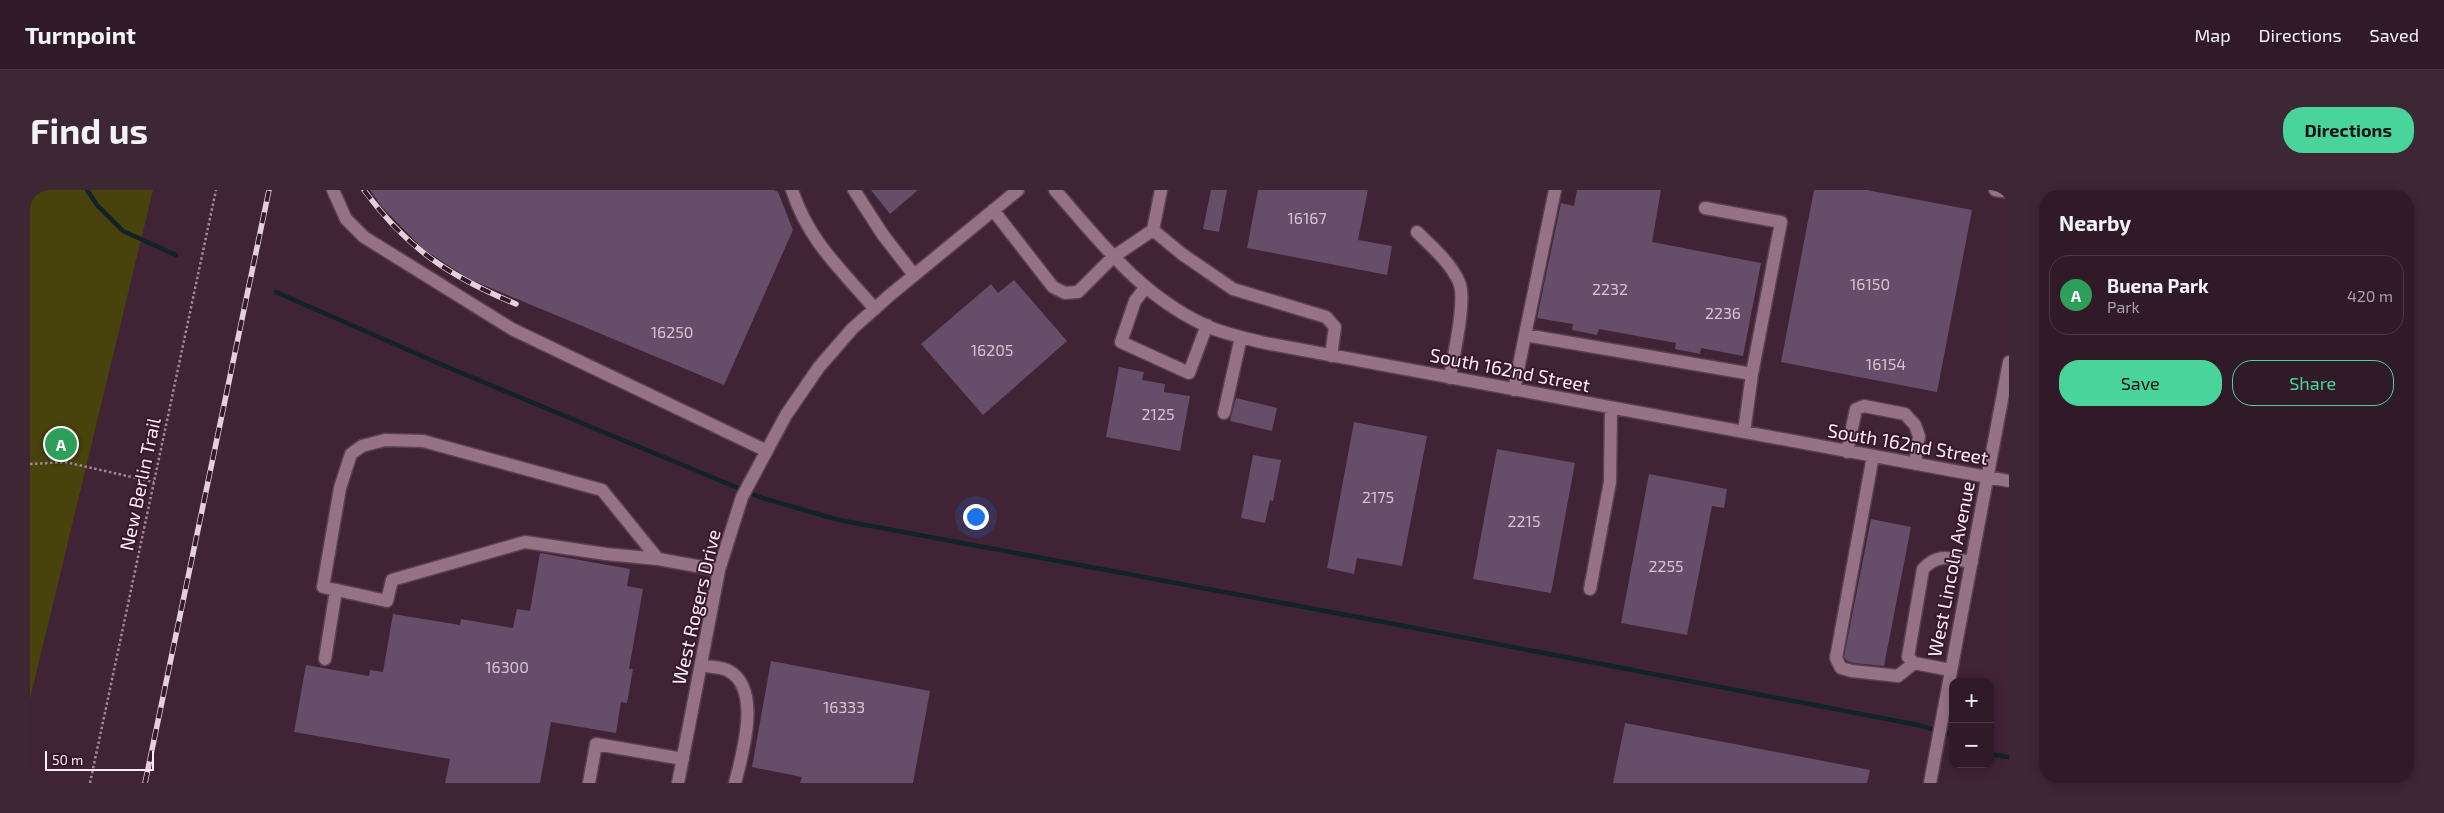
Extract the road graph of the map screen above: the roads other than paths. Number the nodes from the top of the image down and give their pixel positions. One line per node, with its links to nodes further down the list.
1 (333, 190): 29 (street)
2 (792, 190): 17 (street)
3 (854, 190): 15 (street)
4 (1018, 190): 11 (street, West Rogers Drive)
5 (1056, 190): 14 (street, South 162nd Street)
6 (1161, 190): 12 (street)
7 (1555, 190): 19 (street)
8 (1995, 190): 9 (street)
9 (2009, 192)
10 (1705, 208): 23 (street)
11 (993, 210): 14 (street); 15 (street, West Rogers Drive)
12 (1153, 230): 14 (street); 21 (street)
13 (1417, 232): 24 (street)
14 (1113, 257): 16 (street, South 162nd Street)
15 (914, 275): 17 (street, West Rogers Drive)
16 (1145, 288): 18 (street, South 162nd Street); 18 (street)
17 (875, 309): 29 (street, West Rogers Drive)
18 (1207, 325): 20 (street, South 162nd Street)
19 (1525, 335): 23 (street); 25 (street)
20 (1241, 337): 21 (street, South 162nd Street); 27 (street)
21 (1331, 356): 24 (street, South 162nd Street)
22 (2009, 362): 33 (street, West Lincoln Avenue)
23 (1752, 374): 28 (street)
24 (1450, 378): 25 (street, South 162nd Street)
25 (1514, 390): 26 (street, South 162nd Street)
26 (1611, 408): 28 (street, South 162nd Street); 38 (street)
27 (1224, 413)
28 (1744, 432): 30 (street, South 162nd Street)
29 (766, 451): 37 (street, West Rogers Drive)
30 (1847, 452): 31 (street, South 162nd Street); 32 (street)
31 (1873, 456): 32 (street, South 162nd Street); 41 (street)
32 (1915, 464): 33 (street, South 162nd Street)
33 (1988, 478): 34 (street, South 162nd Street); 36 (street, West Lincoln Avenue)
34 (2009, 481)
35 (658, 559): 37 (street); 39 (street); 39 (street)
36 (1972, 562): 41 (street); 43 (street, West Lincoln Avenue)
37 (719, 570): 42 (street, West Rogers Drive)
38 (1590, 589)
39 (336, 590): 40 (street)
40 (325, 659)
41 (1914, 663): 43 (street)
42 (701, 665): 44 (street, West Rogers Drive); 47 (street)
43 (1950, 670): 48 (street, West Lincoln Avenue)
44 (683, 758): 45 (street); 46 (street, West Rogers Drive)
45 (589, 783)
46 (678, 783)
47 (736, 783)
48 (1930, 783)

